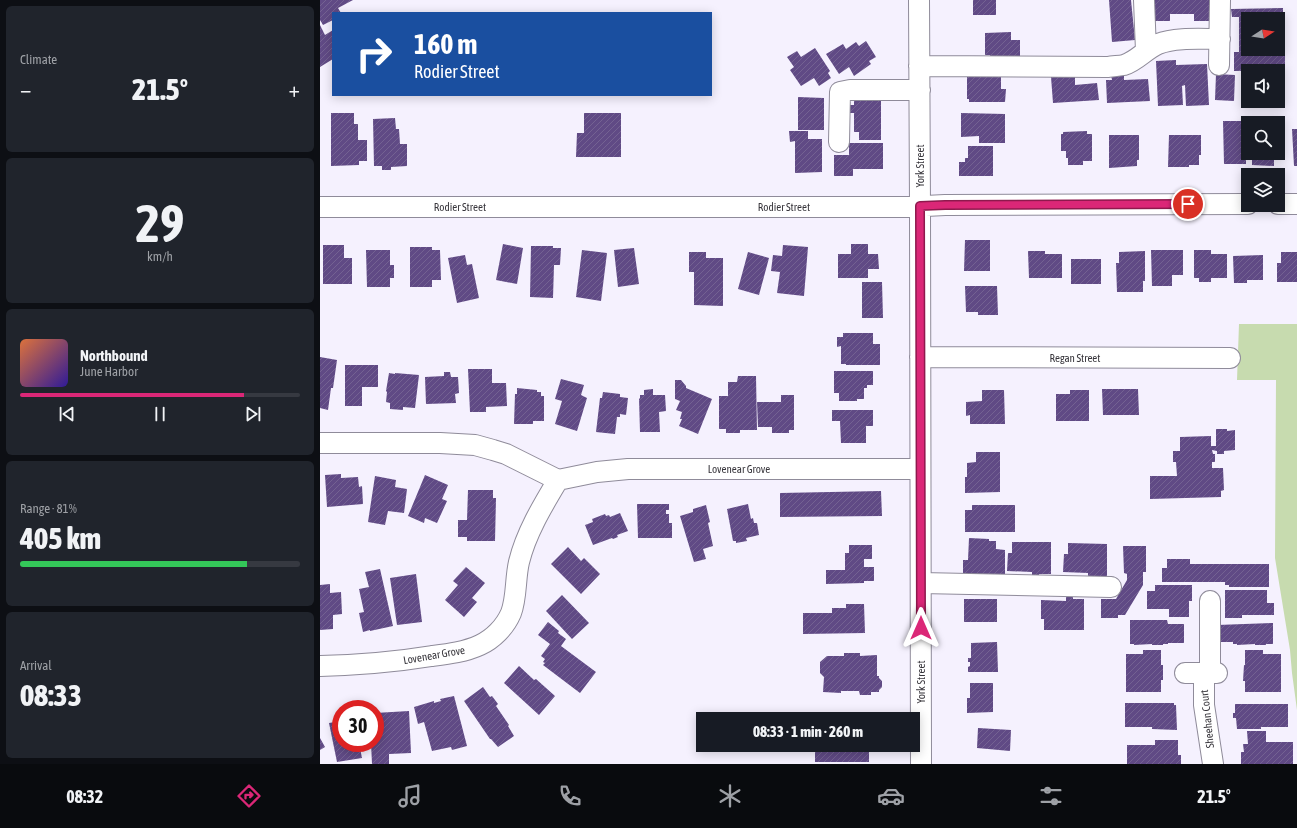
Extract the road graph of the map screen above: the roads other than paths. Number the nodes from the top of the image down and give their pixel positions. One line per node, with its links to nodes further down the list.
1 (919, 0): 7 (street, York Street)
2 (1144, 0): 5 (street)
3 (1220, 0): 4 (street)
4 (1220, 39): 5 (street); 6 (street)
5 (1146, 51): 7 (street)
6 (1219, 65)
7 (920, 66): 8 (street, York Street)
8 (920, 90): 9 (street); 13 (street, York Street)
9 (839, 142)
10 (1241, 204): 13 (street, Rodier Street)
11 (1285, 204): 12 (street)
12 (1297, 204)
13 (920, 206): 14 (street, Rodier Street); 15 (street, York Street)
14 (320, 207)
15 (920, 358): 16 (street, Regan Street); 18 (street, York Street)
16 (1230, 358)
17 (320, 443): 19 (street)
18 (920, 469): 19 (street, Lovenear Grove); 20 (street, York Street)
19 (558, 480): 23 (street, Lovenear Grove)
20 (920, 583): 21 (street); 24 (street, York Street)
21 (1111, 588)
22 (1210, 601): 25 (street, Sheehan Court)
23 (320, 666)
24 (921, 764)
25 (1212, 764)

